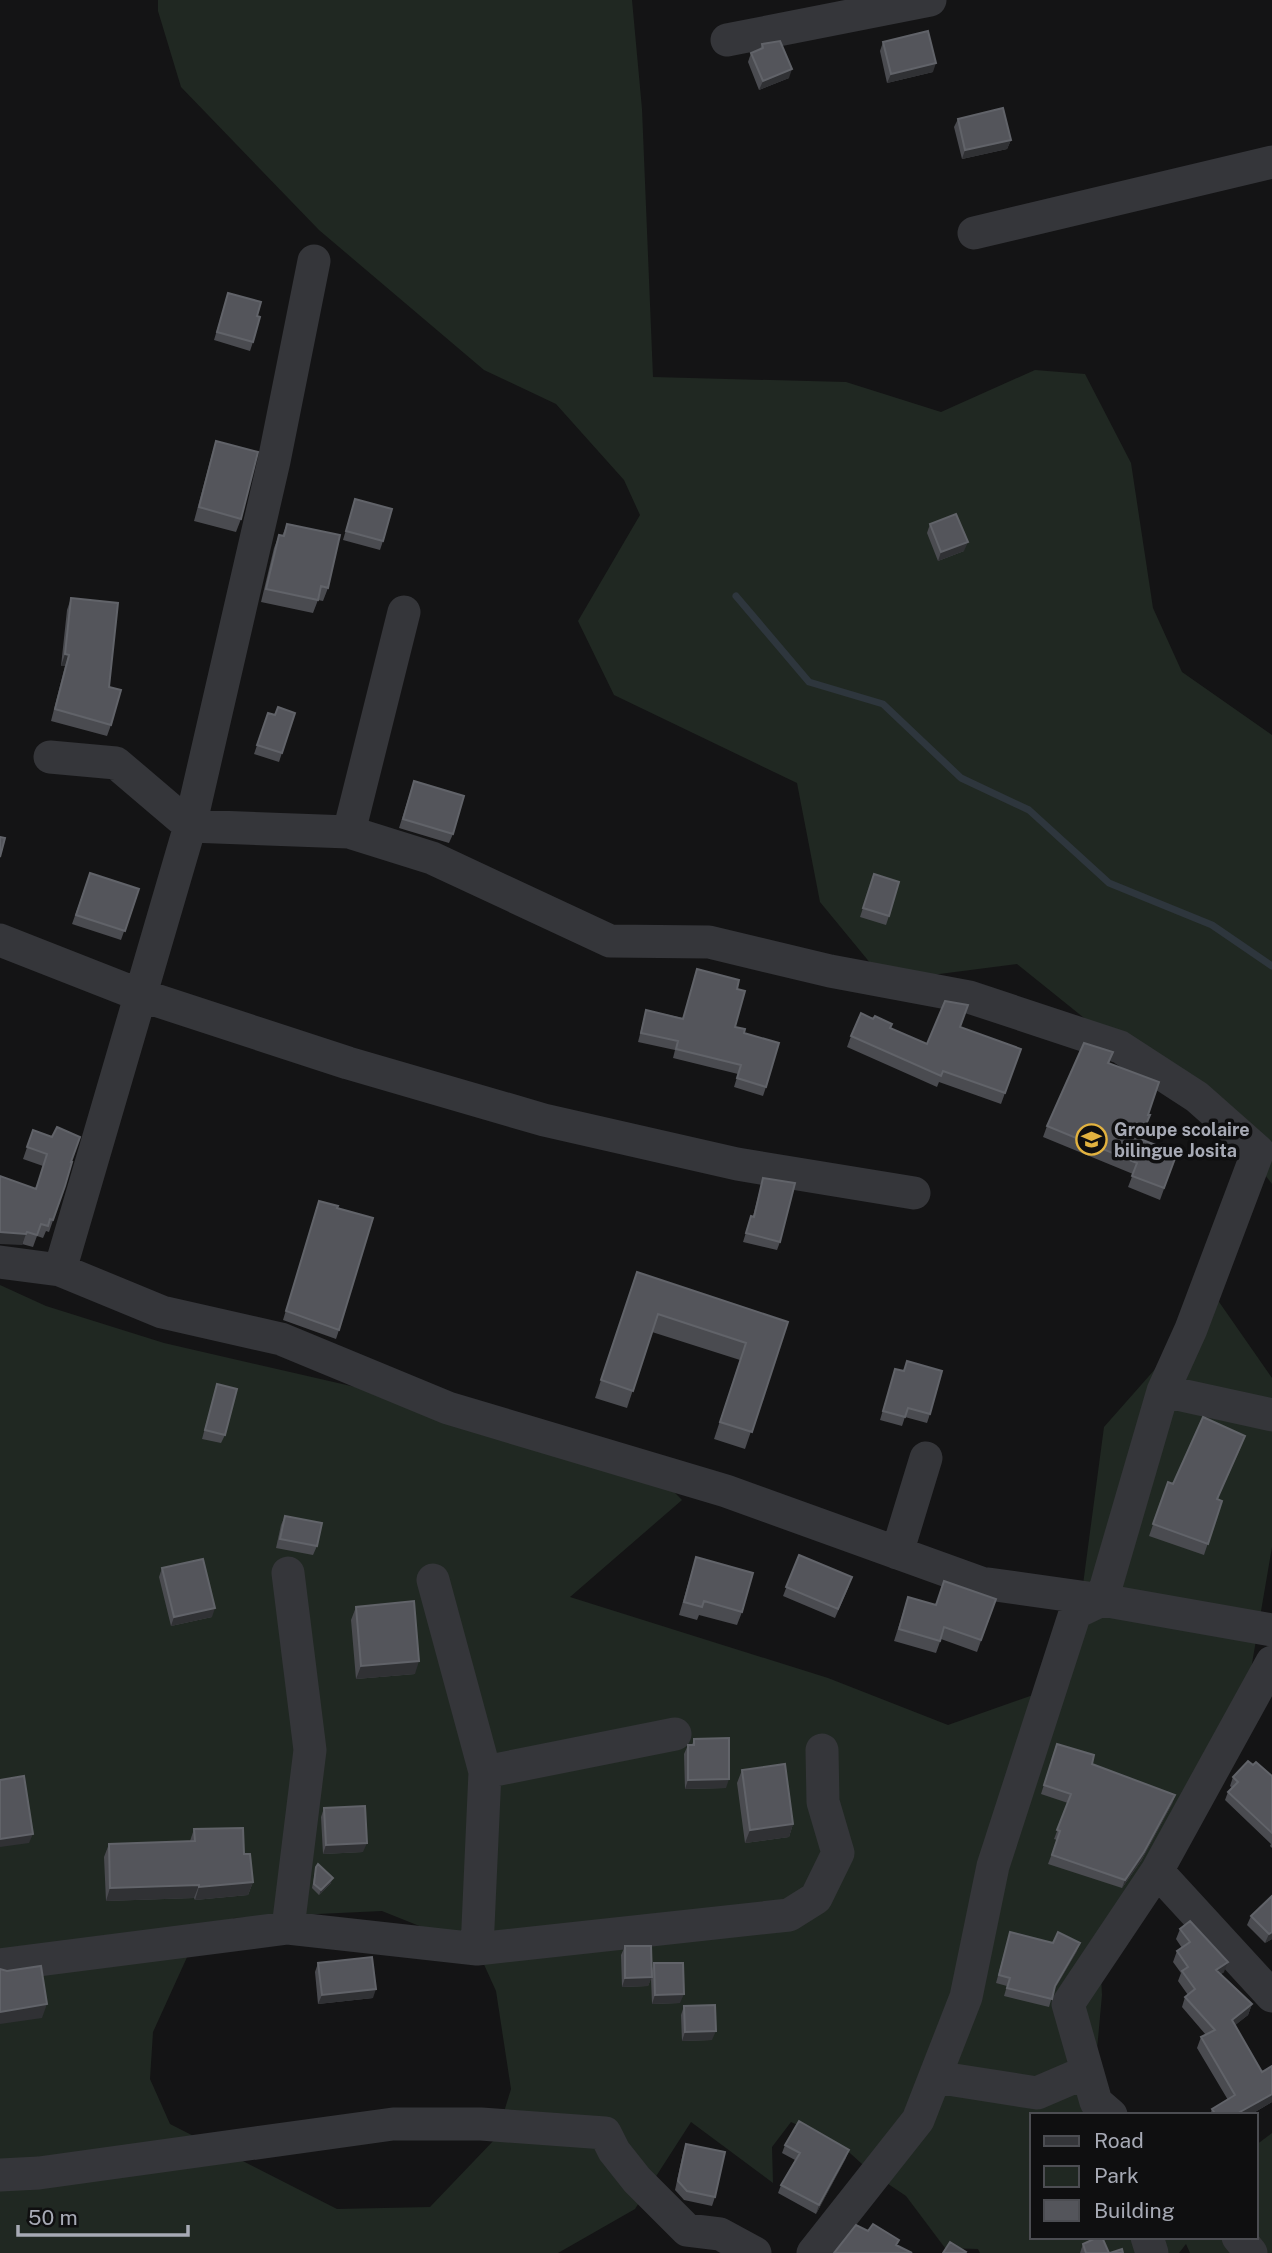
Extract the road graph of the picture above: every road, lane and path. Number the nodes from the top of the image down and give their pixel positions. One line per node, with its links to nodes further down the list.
1 (930, 0): 2 (street)
2 (727, 40)
3 (1272, 162): 4 (street)
4 (974, 233)
5 (314, 261): 8 (street)
6 (404, 611): 9 (street)
7 (50, 757): 8 (street)
8 (190, 826): 9 (street); 11 (street)
9 (349, 832): 15 (street)
10 (0, 940): 11 (street)
11 (140, 995): 12 (street); 14 (street)
12 (914, 1193)
13 (0, 1262): 14 (street)
14 (60, 1270): 18 (street)
15 (1163, 1391): 16 (street); 21 (street)
16 (1272, 1415)
17 (926, 1458): 18 (street)
18 (897, 1553): 21 (street)
19 (288, 1573): 28 (street)
20 (433, 1580): 26 (street)
21 (1102, 1600): 22 (street); 33 (street)
22 (1272, 1630)
23 (1272, 1662): 27 (street)
24 (675, 1734): 26 (street)
25 (821, 1750): 29 (street)
26 (485, 1772): 29 (street)
27 (1157, 1871): 31 (street); 32 (street)
28 (288, 1927): 29 (street); 30 (street)
29 (477, 1949)
30 (0, 1965)
31 (1272, 1996)
32 (1086, 2072): 33 (street); 34 (street)
33 (935, 2077): 38 (street)
34 (1109, 2113)
35 (0, 2175): 37 (street)
36 (1240, 2239): 39 (street)
37 (755, 2253)
38 (813, 2253)
39 (1251, 2253)

